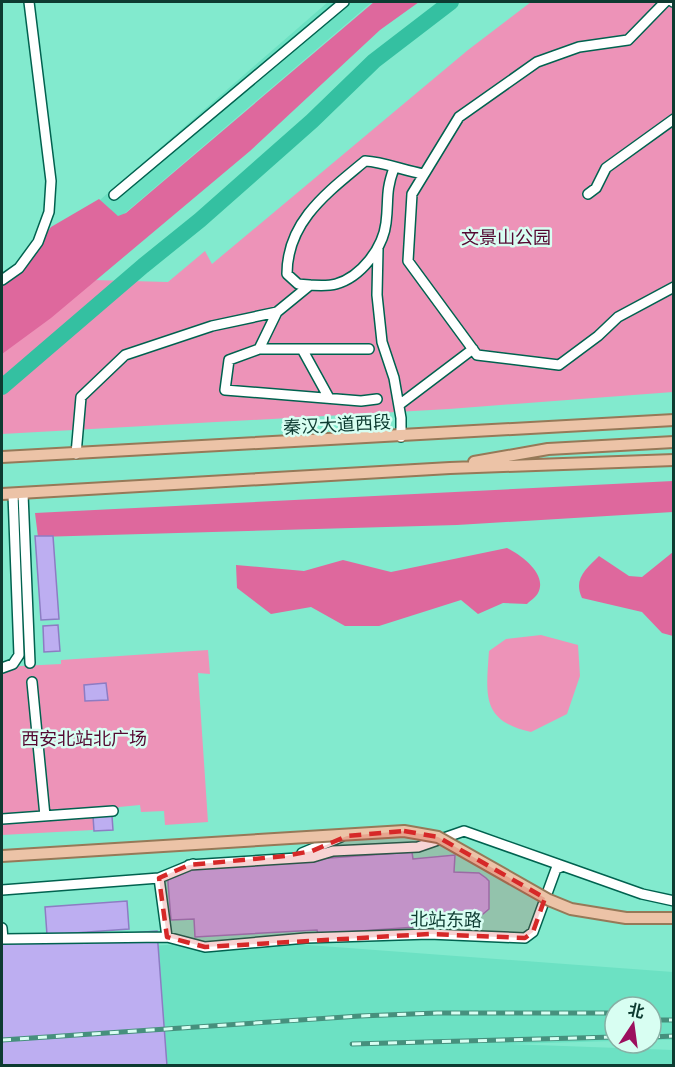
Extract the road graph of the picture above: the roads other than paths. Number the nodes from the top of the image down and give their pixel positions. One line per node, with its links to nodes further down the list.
1 (29, 2): 10 (street)
2 (344, 2): 8 (street)
3 (664, 2): 6 (street)
4 (674, 119): 7 (street)
5 (394, 168): 6 (street); 9 (street); 11 (street)
6 (424, 174): 16 (street)
7 (588, 194)
8 (114, 195)
9 (378, 249): 11 (street); 20 (street)
10 (2, 280)
11 (310, 285): 13 (street)
12 (674, 287): 16 (street)
13 (277, 312): 14 (street); 24 (street)
14 (259, 349): 15 (street); 18 (street)
15 (302, 349): 17 (street); 18 (street)
16 (474, 349): 20 (street)
17 (369, 350)
18 (329, 398): 19 (street)
19 (376, 399)
20 (399, 405): 22 (street)
21 (674, 420): 22 (main road, 秦汉大道西段)
22 (401, 437): 24 (main road, 秦汉大道西段)
23 (674, 442): 27 (main road)
24 (76, 454): 25 (main road, 秦汉大道西段)
25 (2, 457)
26 (674, 459): 27 (main road)
27 (450, 468): 28 (main road)
28 (12, 494): 29 (street); 30 (street)
29 (30, 663)
30 (2, 668)
31 (32, 682): 33 (street)
32 (113, 811): 33 (street)
33 (45, 816): 34 (street)
34 (2, 819)
35 (346, 836): 36 (main road, bridge); 37 (street); 42 (main road, bridge)
36 (2, 856)
37 (189, 865): 38 (street); 39 (street)
38 (563, 866): 41 (street); 44 (street, 北站东路)
39 (159, 878): 40 (street); 44 (street)
40 (2, 891)
41 (674, 901)
42 (674, 918)
43 (2, 928): 44 (street, 北站东路)
44 (167, 937)

